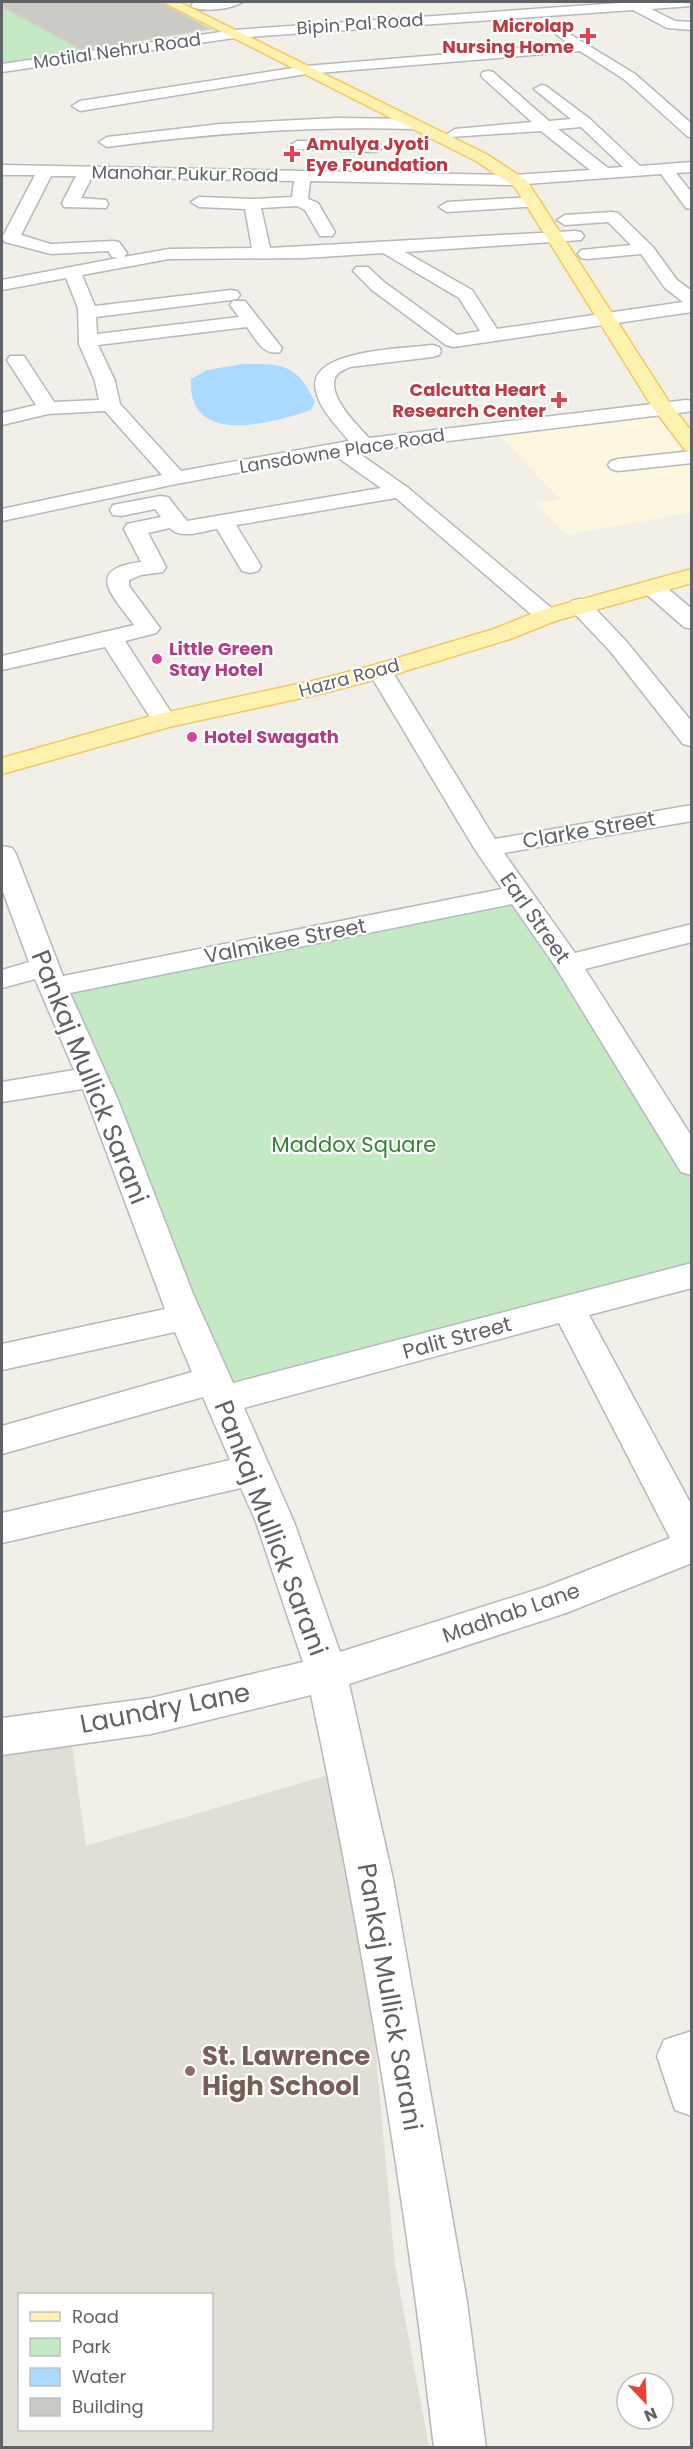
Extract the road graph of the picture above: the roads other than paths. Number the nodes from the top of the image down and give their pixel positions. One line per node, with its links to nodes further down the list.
1 (170, 2): 11 (main road)
2 (235, 2): 4 (street)
3 (691, 2): 6 (street, Bipin Pal Road)
4 (193, 4): 10 (main road)
5 (589, 4): 6 (street, Bipin Pal Road); 7 (street, Bipin Pal Road)
6 (635, 5): 9 (street)
7 (532, 11): 8 (street, Bipin Pal Road); 13 (street)
8 (372, 24): 10 (street, Bipin Pal Road); 12 (street)
9 (690, 27)
10 (252, 33): 11 (street, Bipin Pal Road); 18 (main road)
11 (234, 34): 15 (street, Motilal Nehru Road); 19 (main road)
12 (385, 35)
13 (581, 47): 16 (street); 28 (street)
14 (397, 48): 16 (street)
15 (51, 61): 17 (street, Motilal Nehru Road); 23 (street)
16 (410, 61): 18 (street)
17 (2, 68)
18 (323, 69): 19 (street); 34 (main road)
19 (306, 70): 24 (main road); 38 (street)
20 (471, 74): 22 (street)
21 (510, 74): 22 (street)
22 (488, 75): 31 (street)
23 (62, 78)
24 (332, 84): 26 (street); 30 (main road)
25 (541, 89): 29 (street)
26 (305, 90)
27 (692, 111): 28 (street)
28 (669, 113): 32 (street)
29 (585, 122): 31 (street); 43 (street)
30 (412, 124): 33 (main road); 38 (street)
31 (546, 126): 34 (street); 46 (street)
32 (692, 133)
33 (430, 134): 36 (street); 51 (main road)
34 (455, 134): 50 (main road)
35 (276, 147): 36 (street)
36 (376, 147): 48 (street)
37 (174, 149): 38 (street)
38 (115, 151): 45 (street)
39 (692, 167): 40 (street, Manohar Pukur Road)
40 (666, 168): 43 (street, Manohar Pukur Road); 55 (street)
41 (2, 170): 42 (street, Manohar Pukur Road)
42 (45, 171): 44 (street, Manohar Pukur Road); 67 (street)
43 (636, 171): 46 (street, Manohar Pukur Road)
44 (86, 172): 45 (street, Manohar Pukur Road); 56 (street)
45 (135, 172): 47 (street, Manohar Pukur Road)
46 (604, 173): 50 (street, Manohar Pukur Road)
47 (302, 176): 48 (street, Manohar Pukur Road); 53 (street)
48 (385, 176): 49 (street, Manohar Pukur Road)
49 (426, 177): 51 (street, Manohar Pukur Road); 52 (street)
50 (534, 179): 51 (street, Manohar Pukur Road); 52 (main road)
51 (513, 180): 52 (main road)
52 (540, 199): 61 (main road)
53 (300, 201): 57 (street); 59 (street)
54 (199, 202): 57 (street)
55 (690, 202)
56 (100, 204)
57 (252, 204): 64 (street)
58 (562, 215): 60 (main road); 63 (street)
59 (326, 232)
60 (575, 236): 61 (street); 66 (main road)
61 (557, 237): 62 (street); 79 (main road)
62 (386, 248): 64 (street); 82 (street)
63 (644, 249): 66 (street); 73 (street)
64 (262, 253): 65 (street)
65 (198, 254): 67 (street); 72 (street)
66 (586, 254): 70 (main road)
67 (125, 262): 69 (street)
68 (363, 271): 82 (street)
69 (72, 272): 71 (street); 78 (street)
70 (600, 273)
71 (2, 285)
72 (231, 295): 74 (street); 80 (street)
73 (692, 300)
74 (167, 303): 76 (street); 81 (street)
75 (692, 306): 77 (street)
76 (120, 309): 78 (street); 83 (street)
77 (622, 309): 79 (street); 88 (main road)
78 (87, 313): 84 (street)
79 (606, 320): 82 (street); 92 (main road)
80 (252, 321): 81 (street); 85 (street)
81 (184, 330): 83 (street)
82 (492, 335)
83 (134, 336): 84 (street)
84 (88, 341): 90 (street)
85 (273, 348)
86 (432, 351): 95 (street)
87 (18, 371): 91 (street)
88 (662, 371)
89 (674, 389): 93 (main road)
90 (110, 405): 91 (street); 100 (street)
91 (48, 408): 94 (street)
92 (663, 408): 93 (street, Lansdowne Place Road); 95 (street, Lansdowne Place Road); 96 (main road)
93 (689, 410)
94 (2, 419)
95 (364, 445): 97 (street, Lansdowne Place Road)
96 (692, 446)
97 (338, 448): 100 (street, Lansdowne Place Road); 101 (street)
98 (692, 457): 99 (street)
99 (618, 465)
100 (176, 478): 102 (street, Lansdowne Place Road)
101 (400, 491): 105 (street); 110 (street)
102 (91, 496): 103 (street, Lansdowne Place Road); 104 (street)
103 (2, 513)
104 (175, 520): 105 (street); 112 (street)
105 (223, 521): 106 (street)
106 (250, 566)
107 (692, 576): 108 (main road, Hazra Road)
108 (653, 588): 109 (main road, Hazra Road); 111 (street)
109 (580, 606): 110 (main road, Hazra Road); 116 (street)
110 (547, 616): 114 (main road, Hazra Road)
111 (692, 622)
112 (111, 638): 113 (street); 115 (street)
113 (2, 663)
114 (380, 671): 115 (main road, Hazra Road); 119 (street, Earl Street)
115 (164, 720): 117 (main road, Hazra Road)
116 (692, 739)
117 (2, 766)
118 (692, 813): 119 (street, Clarke Street)
119 (487, 848): 121 (street, Earl Street)
120 (4, 869): 124 (street, Pankaj Mullick Sarani)
121 (518, 894): 123 (street, Earl Street); 124 (street, Valmikee Street)
122 (692, 933): 123 (street)
123 (568, 964): 128 (street, Earl Street)
124 (49, 977): 125 (street, Valmikee Street); 126 (street, Pankaj Mullick Sarani)
125 (2, 979)
126 (93, 1077): 127 (street); 131 (street, Pankaj Mullick Sarani)
127 (2, 1092)
128 (692, 1164)
129 (692, 1275): 130 (street, Palit Street)
130 (568, 1308): 133 (street, Palit Street); 137 (street)
131 (186, 1317): 132 (street); 133 (street, Pankaj Mullick Sarani)
132 (2, 1358)
133 (218, 1390): 134 (street, Palit Street); 135 (street, Pankaj Mullick Sarani)
134 (2, 1440)
135 (253, 1470): 136 (street); 138 (street, Pankaj Mullick Sarani)
136 (2, 1528)
137 (692, 1545): 138 (street, Madhab Lane)
138 (327, 1674): 139 (street, Laundry Lane); 142 (street, Pankaj Mullick Sarani)
139 (2, 1737)
140 (692, 2054): 141 (street)
141 (692, 2093)
142 (460, 2448)

